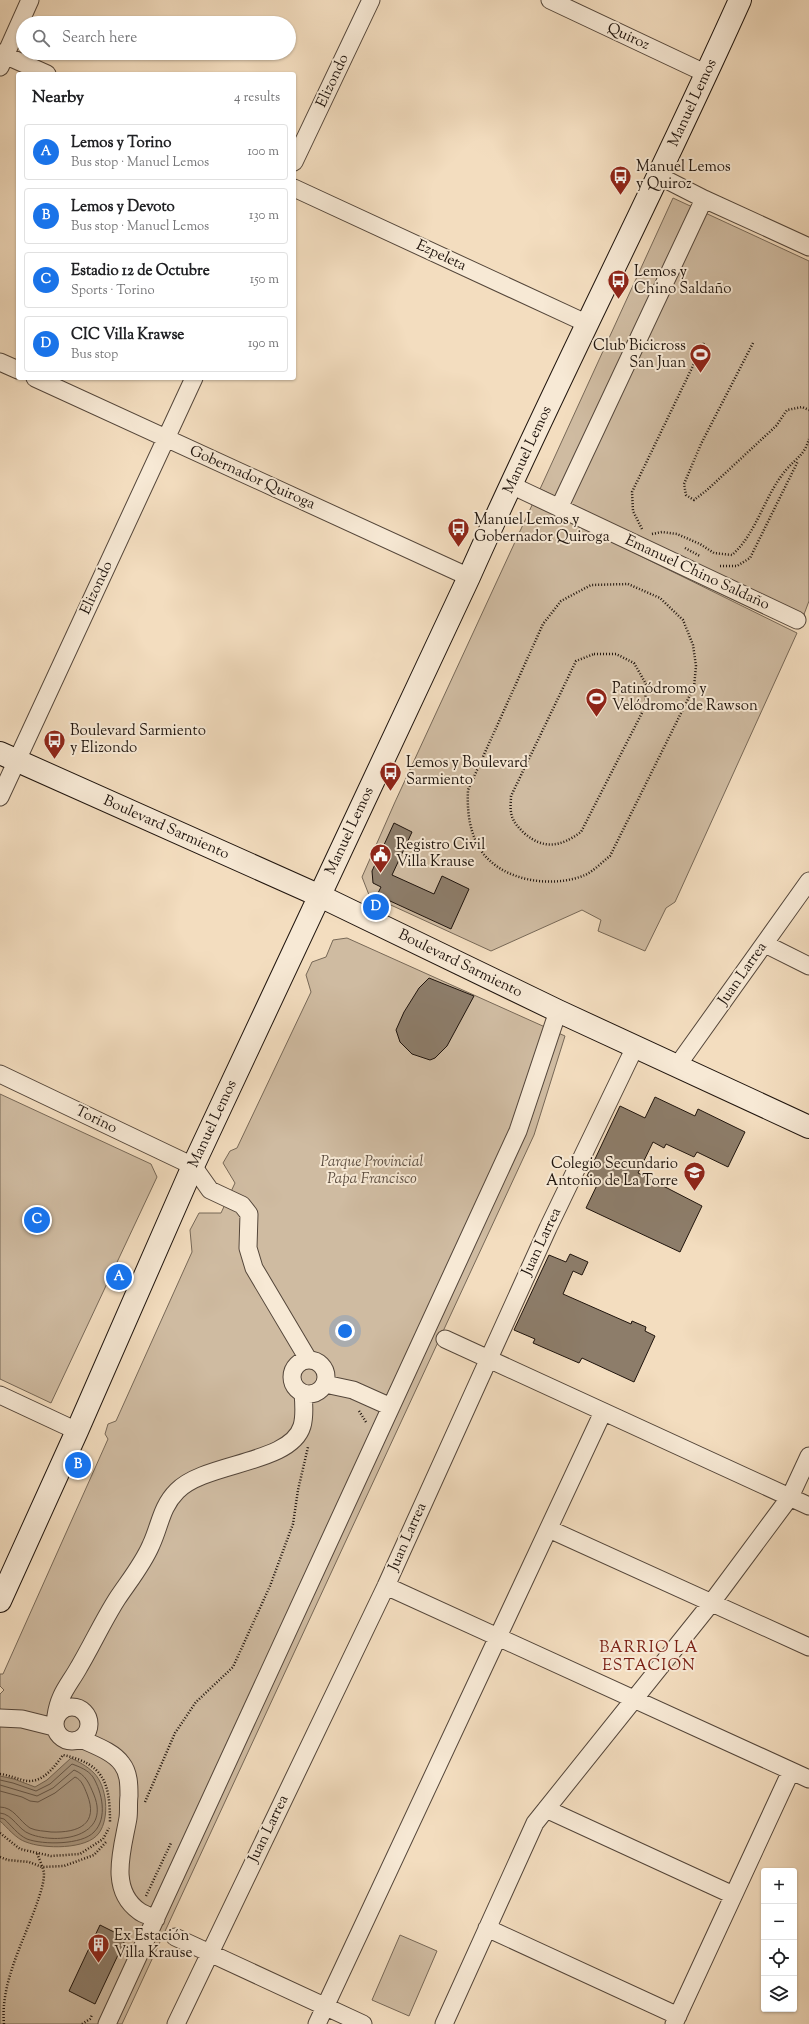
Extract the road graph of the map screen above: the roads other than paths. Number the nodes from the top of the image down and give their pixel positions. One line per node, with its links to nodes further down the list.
1 (30, 0): 5 (street)
2 (371, 0): 10 (street, Elizondo)
3 (550, 0): 9 (street, Quiroz)
4 (740, 0): 9 (main road, Manuel Lemos)
5 (22, 16)
6 (16, 29): 7 (street)
7 (2, 58): 8 (street)
8 (41, 72)
9 (707, 74): 11 (main road, Manuel Lemos)
10 (296, 158)
11 (659, 176): 13 (street); 15 (main road, Manuel Lemos)
12 (296, 189): 15 (street, Ezpeleta)
13 (704, 199): 14 (street); 22 (street)
14 (809, 247)
15 (588, 324): 21 (main road, Manuel Lemos)
16 (0, 362): 17 (street)
17 (16, 369)
18 (39, 380): 20 (street, Gobernador Quiroga)
19 (193, 380): 20 (street, Elizondo)
20 (166, 439): 23 (street, Gobernador Quiroga); 25 (street, Elizondo)
21 (511, 485): 22 (street, Emanuel Chino Saldaño); 23 (main road, Manuel Lemos)
22 (559, 508): 24 (street, Emanuel Chino Saldaño)
23 (469, 577): 28 (main road, Manuel Lemos)
24 (797, 620)
25 (9, 757): 26 (street, Elizondo); 28 (main road, Boulevard Sarmiento)
26 (0, 798)
27 (809, 882): 29 (street, Juan Larrea)
28 (320, 896): 31 (main road, Boulevard Sarmiento); 36 (main road, Manuel Lemos)
29 (765, 944): 30 (street); 33 (street, Juan Larrea)
30 (809, 966)
31 (558, 1011): 32 (main road, Boulevard Sarmiento); 43 (street)
32 (635, 1047): 33 (main road, Boulevard Sarmiento); 39 (street, Juan Larrea)
33 (677, 1066): 35 (main road, Boulevard Sarmiento)
34 (0, 1074): 36 (street, Torino)
35 (809, 1127)
36 (193, 1166): 38 (street); 45 (main road, Manuel Lemos)
37 (446, 1339): 39 (street)
38 (308, 1359): 40 (street); 41 (street)
39 (489, 1359): 44 (street); 50 (street, Juan Larrea)
40 (325, 1384): 41 (street); 43 (street)
41 (303, 1393): 59 (street)
42 (0, 1395): 45 (street)
43 (391, 1407): 65 (street)
44 (603, 1412): 47 (street); 49 (street)
45 (78, 1431): 51 (main road, Manuel Lemos)
46 (809, 1456): 47 (street)
47 (790, 1497): 48 (street); 52 (street)
48 (809, 1506)
49 (549, 1529): 52 (street); 53 (street)
50 (386, 1586): 53 (street); 68 (street, Juan Larrea)
51 (0, 1601)
52 (712, 1602): 54 (street); 55 (street)
53 (499, 1637): 55 (street); 69 (street)
54 (809, 1647)
55 (634, 1699): 61 (street); 63 (street)
56 (0, 1704): 58 (street)
57 (0, 1718): 58 (street)
58 (22, 1719): 59 (street)
59 (55, 1722): 60 (street); 60 (street)
60 (81, 1739): 65 (street)
61 (791, 1771): 62 (street); 64 (street)
62 (809, 1780)
63 (546, 1809): 64 (street); 66 (street)
64 (733, 1895): 70 (street)
65 (156, 1918): 71 (street)
66 (487, 1928): 70 (street); 75 (street)
67 (175, 1937): 68 (street)
68 (209, 1954): 69 (street); 72 (street, Juan Larrea)
69 (325, 2006): 73 (street); 74 (street)
70 (676, 2020)
71 (107, 2024)
72 (176, 2024)
73 (317, 2024)
74 (363, 2024)
75 (444, 2024)

